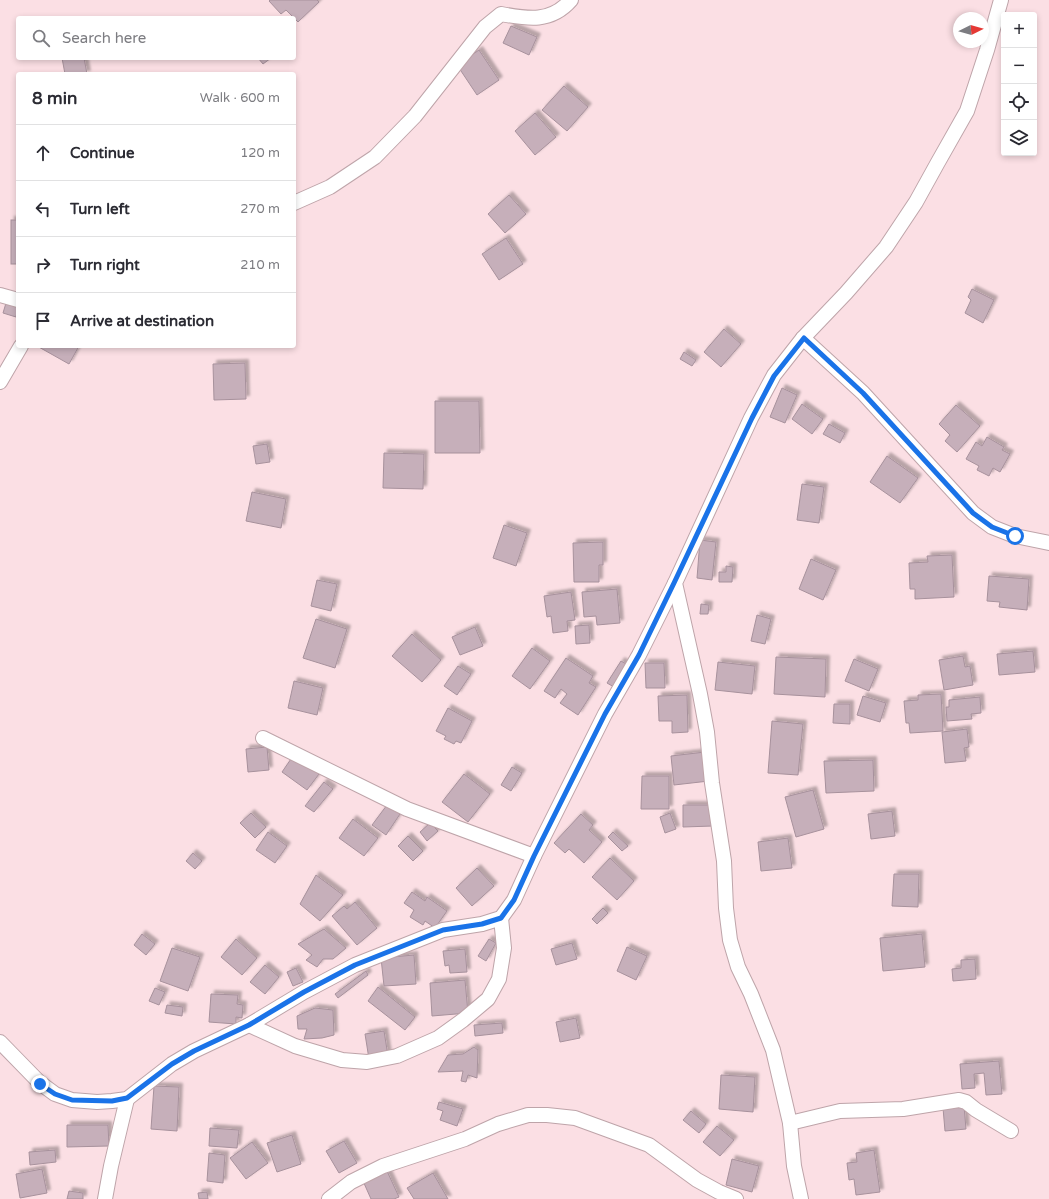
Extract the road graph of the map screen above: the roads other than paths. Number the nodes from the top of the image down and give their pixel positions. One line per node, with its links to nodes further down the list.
1 (572, 0): 3 (street)
2 (1001, 0): 6 (street)
3 (296, 202)
4 (0, 295): 5 (street)
5 (16, 299)
6 (804, 338): 9 (street); 10 (street)
7 (19, 348): 8 (street)
8 (0, 382)
9 (1049, 543)
10 (674, 583): 12 (street); 17 (street)
11 (263, 738): 12 (street)
12 (534, 856): 13 (street)
13 (501, 918): 14 (street); 14 (street)
14 (249, 1025): 16 (street)
15 (0, 1042): 16 (street)
16 (127, 1098): 19 (street)
17 (790, 1123): 18 (street); 22 (street)
18 (1011, 1131)
19 (105, 1199)
20 (329, 1199): 21 (street)
21 (736, 1199)
22 (801, 1199)

